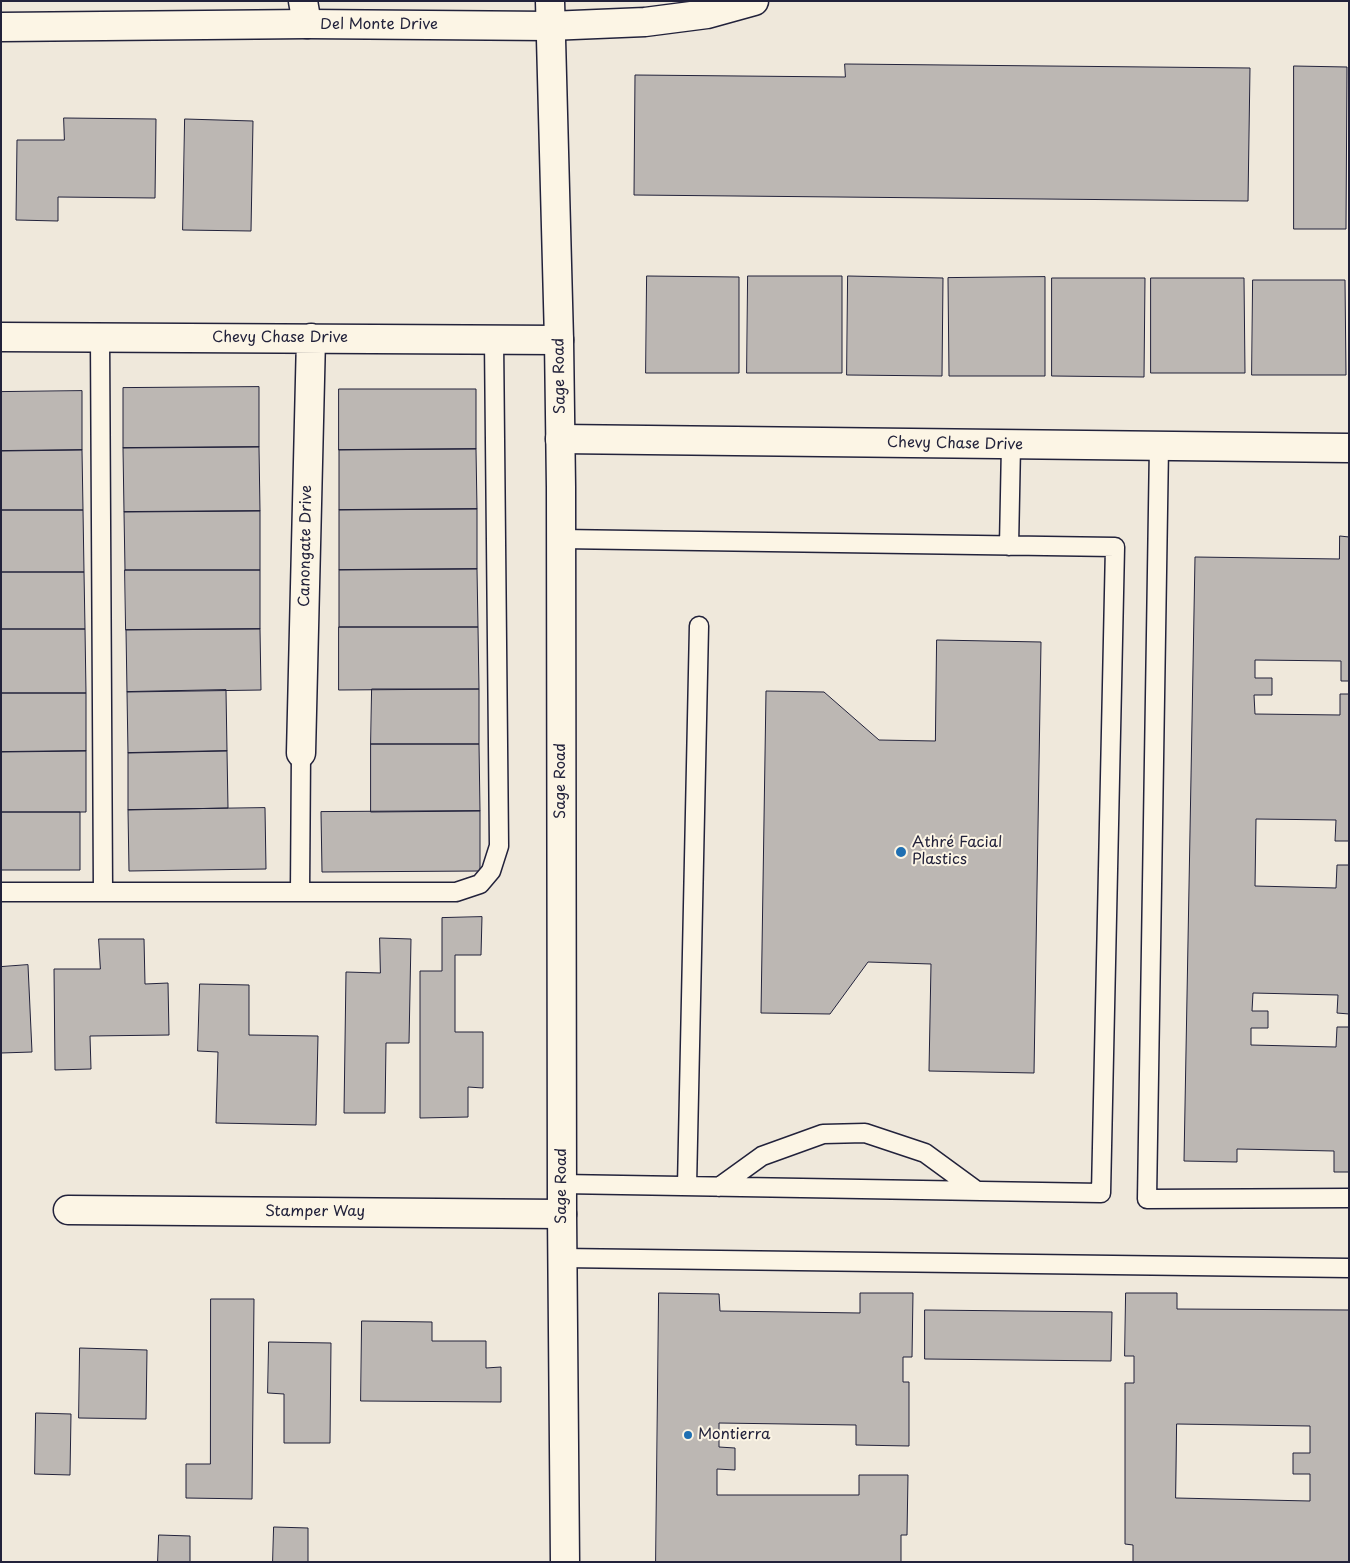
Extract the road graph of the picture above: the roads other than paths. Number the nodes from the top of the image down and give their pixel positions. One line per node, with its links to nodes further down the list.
1 (754, 1): 3 (street, Del Monte Drive)
2 (305, 13): 3 (street, Del Monte Drive); 4 (street, Del Monte Drive)
3 (549, 14): 9 (street, Sage Road)
4 (1, 28)
5 (1, 337): 6 (street, Chevy Chase Drive)
6 (100, 338): 7 (street, Chevy Chase Drive); 19 (lane)
7 (311, 338): 8 (street, Chevy Chase Drive); 17 (street, Canongate Drive)
8 (494, 339): 9 (street, Chevy Chase Drive); 20 (lane)
9 (559, 340): 10 (street, Sage Road)
10 (560, 439): 11 (street, Chevy Chase Drive); 14 (street, Sage Road)
11 (1011, 444): 12 (street, Chevy Chase Drive); 15 (lane)
12 (1159, 446): 13 (street, Chevy Chase Drive); 25 (lane)
13 (1349, 448)
14 (560, 539): 15 (lane); 21 (street, Sage Road)
15 (1009, 546): 24 (lane)
16 (699, 626): 22 (lane)
17 (301, 753): 20 (lane)
18 (1, 892): 19 (lane)
19 (102, 892): 20 (lane)
20 (300, 892)
21 (562, 1184): 22 (lane); 27 (street, Sage Road)
22 (687, 1186): 23 (lane)
23 (719, 1187): 24 (lane); 24 (lane)
24 (977, 1191)
25 (1349, 1198)
26 (68, 1210): 27 (street, Stamper Way)
27 (562, 1214): 28 (street, Sage Road)
28 (562, 1258): 29 (lane); 30 (street, Sage Road)
29 (1349, 1268)
30 (565, 1562)

